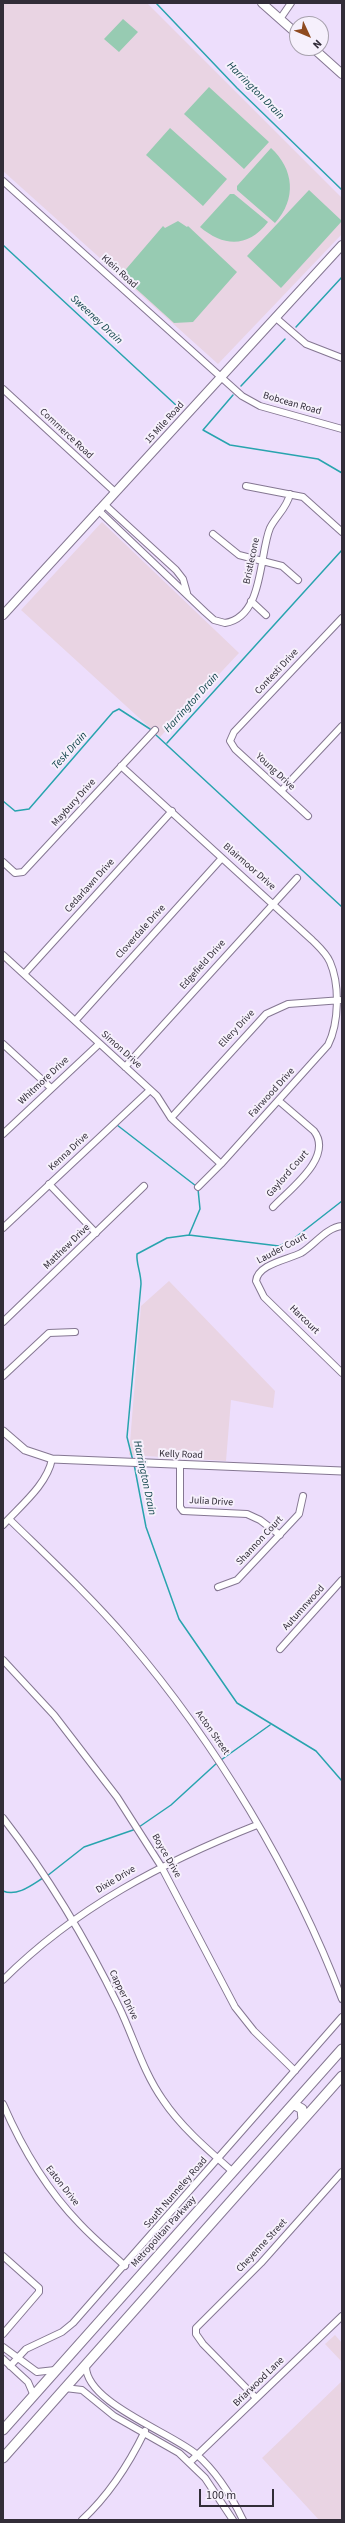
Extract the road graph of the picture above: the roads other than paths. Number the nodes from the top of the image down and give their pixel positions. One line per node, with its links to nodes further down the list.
1 (262, 3): 3 (main road)
2 (290, 3): 3 (street)
3 (280, 19): 4 (main road)
4 (289, 27)
5 (322, 56): 6 (main road)
6 (342, 74)
7 (3, 181): 11 (street, Klein Road)
8 (342, 245): 9 (main road, 15 Mile Road)
9 (276, 318): 10 (street); 11 (main road, 15 Mile Road)
10 (342, 358)
11 (221, 377): 13 (street, Bobcean Road); 15 (main road, 15 Mile Road)
12 (3, 389): 15 (street, Commerce Road)
13 (342, 429)
14 (246, 486): 16 (street)
15 (115, 492): 17 (main road, 15 Mile Road)
16 (290, 494): 19 (street); 21 (street, Bristlecone)
17 (104, 504): 18 (main road, 15 Mile Road); 23 (street, Bristlecone)
18 (98, 510): 23 (street, Bristlecone); 25 (main road, 15 Mile Road)
19 (342, 532)
20 (214, 534): 21 (street)
21 (263, 561): 22 (street); 24 (street, Bristlecone)
22 (298, 580)
23 (187, 595): 24 (street, Bristlecone)
24 (251, 601): 26 (street)
25 (3, 615)
26 (266, 615)
27 (342, 618): 30 (street, Contesti Drive)
28 (342, 726): 32 (street)
29 (156, 730): 31 (street, Maybury Drive)
30 (230, 741): 32 (street, Young Drive)
31 (121, 766): 33 (street, Blairmoor Drive); 36 (street, Maybury Drive)
32 (281, 791): 34 (street, Young Drive)
33 (172, 812): 35 (street, Blairmoor Drive); 40 (street, Cedarlawn Drive)
34 (308, 816)
35 (222, 858): 38 (street, Blairmoor Drive); 42 (street, Cloverdale Drive)
36 (3, 862)
37 (297, 878): 38 (street, Edgefield Drive)
38 (274, 903): 41 (street, Blairmoor Drive); 45 (street, Edgefield Drive)
39 (3, 955): 40 (street, Simon Drive)
40 (24, 974): 42 (street, Simon Drive)
41 (339, 1000): 48 (street, Fairwood Drive); 49 (street, Ellery Drive)
42 (75, 1021): 44 (street, Simon Drive)
43 (3, 1044): 46 (street)
44 (99, 1044): 45 (street, Simon Drive); 46 (street, Whitmore Drive)
45 (125, 1067): 47 (street, Simon Drive)
46 (51, 1088): 50 (street, Whitmore Drive)
47 (150, 1090): 49 (street, Simon Drive); 52 (street, Kenna Drive)
48 (279, 1101): 51 (street, Fairwood Drive); 55 (street, Gaylord Court)
49 (171, 1118): 51 (street, Simon Drive)
50 (3, 1134)
51 (221, 1164): 54 (street, Fairwood Drive)
52 (49, 1184): 57 (street, Kenna Drive); 58 (street)
53 (144, 1186): 58 (street, Matthew Drive)
54 (198, 1187)
55 (273, 1207)
56 (342, 1226): 59 (street, Lauder Court)
57 (3, 1228)
58 (96, 1233): 60 (street, Matthew Drive)
59 (256, 1281): 62 (street, Harcourt)
60 (3, 1322)
61 (75, 1332): 63 (street)
62 (342, 1373)
63 (3, 1376)
64 (3, 1431): 65 (street, Kelly Road)
65 (52, 1459): 66 (street, Kelly Road); 69 (street)
66 (180, 1465): 67 (street, Kelly Road); 71 (street, Julia Drive)
67 (342, 1471)
68 (303, 1496): 71 (street, Shannon Court)
69 (8, 1519): 70 (street); 77 (street, Acton Street)
70 (3, 1525)
71 (280, 1535): 73 (street, Shannon Court)
72 (342, 1580): 74 (street, Autumnwood)
73 (218, 1587)
74 (280, 1649)
75 (3, 1660): 78 (street, Boyce Drive)
76 (3, 1818): 79 (street, Capper Drive)
77 (256, 1826): 78 (street, Dixie Drive); 81 (street, Acton Street)
78 (161, 1866): 79 (street, Dixie Drive); 84 (street, Boyce Drive)
79 (72, 1921): 80 (street, Dixie Drive); 89 (street, Capper Drive)
80 (3, 1980)
81 (342, 1999)
82 (342, 2017): 84 (street, South Nunneley Road)
83 (342, 2049): 87 (main road, Metropolitan Parkway)
84 (295, 2071): 89 (street, South Nunneley Road)
85 (342, 2076): 88 (main road)
86 (3, 2104): 93 (street, Eaton Drive)
87 (293, 2104): 88 (main road); 90 (main road, Metropolitan Parkway)
88 (303, 2120): 99 (main road)
89 (219, 2159): 90 (street, Capper Drive); 93 (street, South Nunneley Road)
90 (233, 2172): 101 (main road, Metropolitan Parkway)
91 (342, 2172): 104 (street, Cheyenne Street)
92 (3, 2256): 95 (street)
93 (125, 2266): 97 (street, South Nunneley Road)
94 (342, 2316): 104 (street, Briarwood Lane)
95 (3, 2334)
96 (3, 2347): 97 (street)
97 (18, 2357): 100 (street, South Nunneley Road); 101 (street)
98 (3, 2359): 100 (street)
99 (86, 2364): 102 (main road); 105 (street)
100 (10, 2366): 103 (street)
101 (57, 2370): 103 (main road, Metropolitan Parkway)
102 (65, 2388): 107 (street); 109 (main road)
103 (34, 2396): 106 (main road, Metropolitan Parkway)
104 (256, 2398): 108 (street, Briarwood Lane)
105 (148, 2424): 107 (street); 108 (street)
106 (3, 2430)
107 (144, 2433): 110 (street); 113 (street)
108 (198, 2455): 110 (street, Briarwood Lane); 111 (street)
109 (3, 2458)
110 (190, 2462): 112 (street)
111 (239, 2513): 112 (street); 114 (street)
112 (230, 2519)
113 (82, 2520)
114 (243, 2520)

